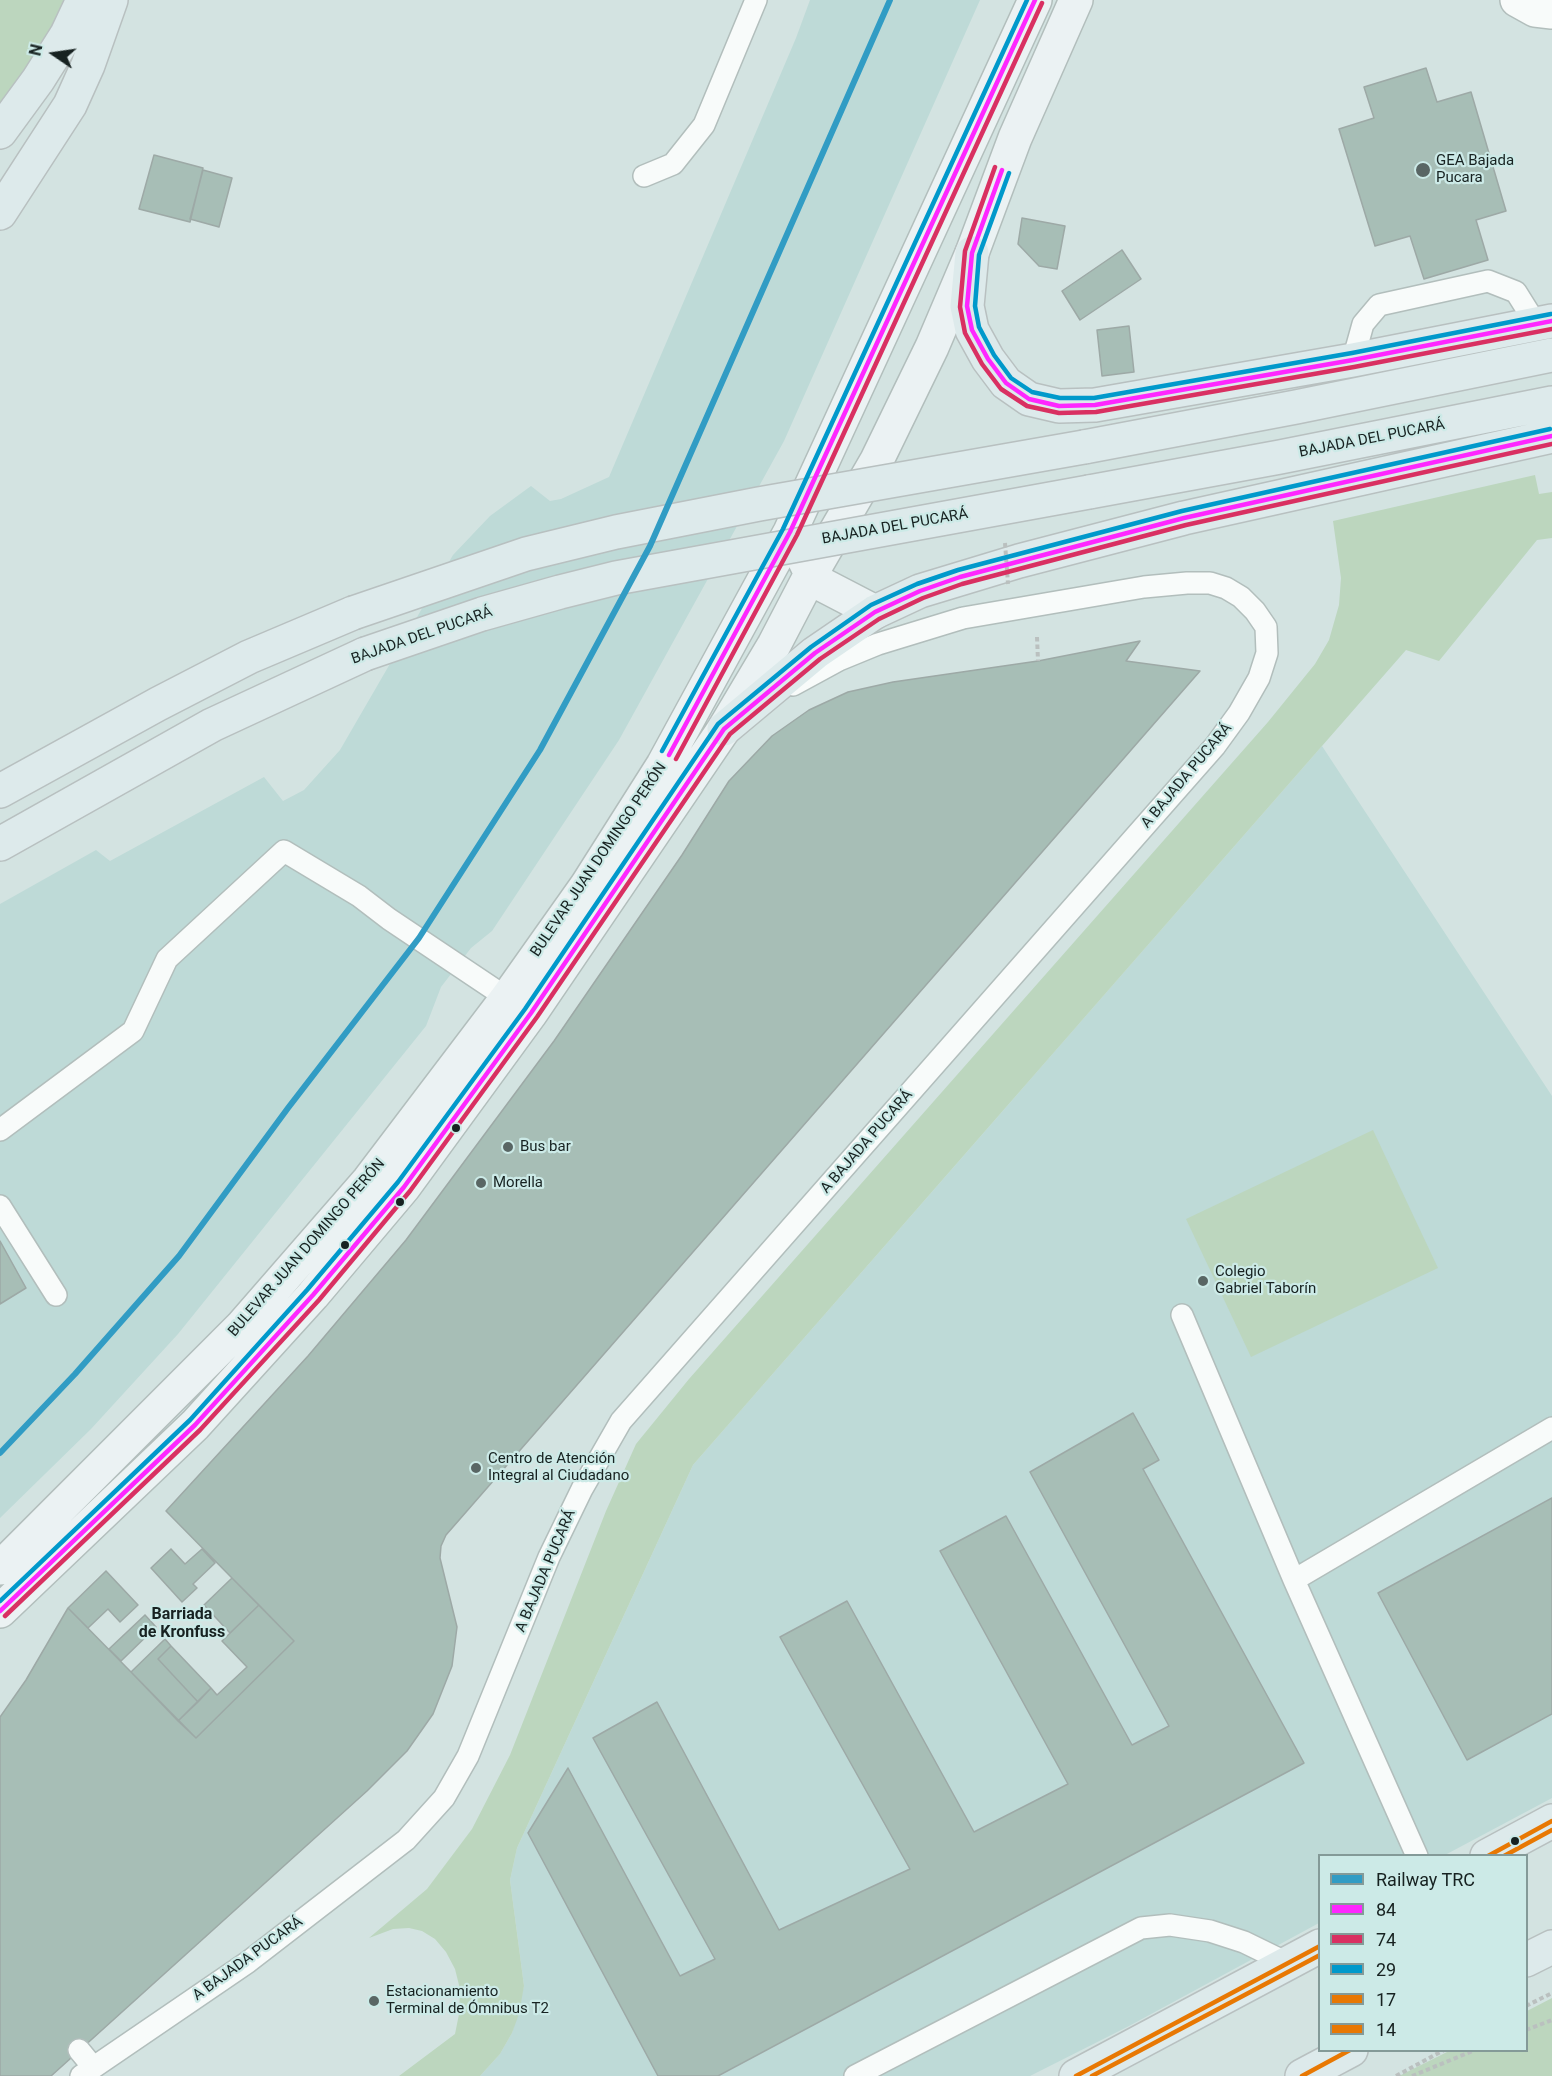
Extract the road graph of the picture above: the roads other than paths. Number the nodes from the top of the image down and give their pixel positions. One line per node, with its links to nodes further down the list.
1 (84, 0): 8 (main road)
2 (111, 0): 10 (main road)
3 (756, 0): 9 (lane)
4 (1035, 0): 17 (main road, BULEVAR JUAN DOMINGO PERÓN)
5 (1076, 0): 11 (main road, BULEVAR JUAN DOMINGO PERÓN)
6 (1516, 0): 7 (street)
7 (1552, 12)
8 (0, 132)
9 (644, 176)
10 (0, 213)
11 (972, 253): 14 (main road); 18 (main road, BULEVAR JUAN DOMINGO PERÓN)
12 (1544, 323): 14 (main road); 14 (lane)
13 (1552, 355): 21 (main road, bridge)
14 (1353, 360)
15 (1552, 403): 22 (main road, BAJADA DEL PUCARÁ, bridge)
16 (1552, 436): 19 (main road)
17 (790, 532): 18 (main road); 23 (main road, BULEVAR JUAN DOMINGO PERÓN)
18 (811, 574): 19 (main road); 20 (main road, BULEVAR JUAN DOMINGO PERÓN)
19 (875, 612): 20 (main road)
20 (724, 729): 31 (main road, BULEVAR JUAN DOMINGO PERÓN); 41 (lane, A BAJADA PUCARÁ)
21 (0, 791)
22 (0, 844)
23 (507, 998): 24 (lane); 29 (main road, BULEVAR JUAN DOMINGO PERÓN)
24 (0, 1130)
25 (0, 1206): 26 (lane)
26 (56, 1295)
27 (1182, 1315): 30 (lane)
28 (1552, 1428): 30 (lane)
29 (0, 1568)
30 (1294, 1580): 33 (lane)
31 (1, 1616)
32 (1552, 1821): 34 (main road)
33 (1416, 1854)
34 (1490, 1854)
35 (1318, 1947): 38 (main road)
36 (1552, 1947): 37 (main road)
37 (1528, 1959)
38 (1287, 1964): 42 (lane); 43 (main road)
39 (79, 2050): 41 (lane)
40 (1347, 2052): 44 (main road)
41 (87, 2071)
42 (855, 2076)
43 (1076, 2076)
44 (1302, 2076)

